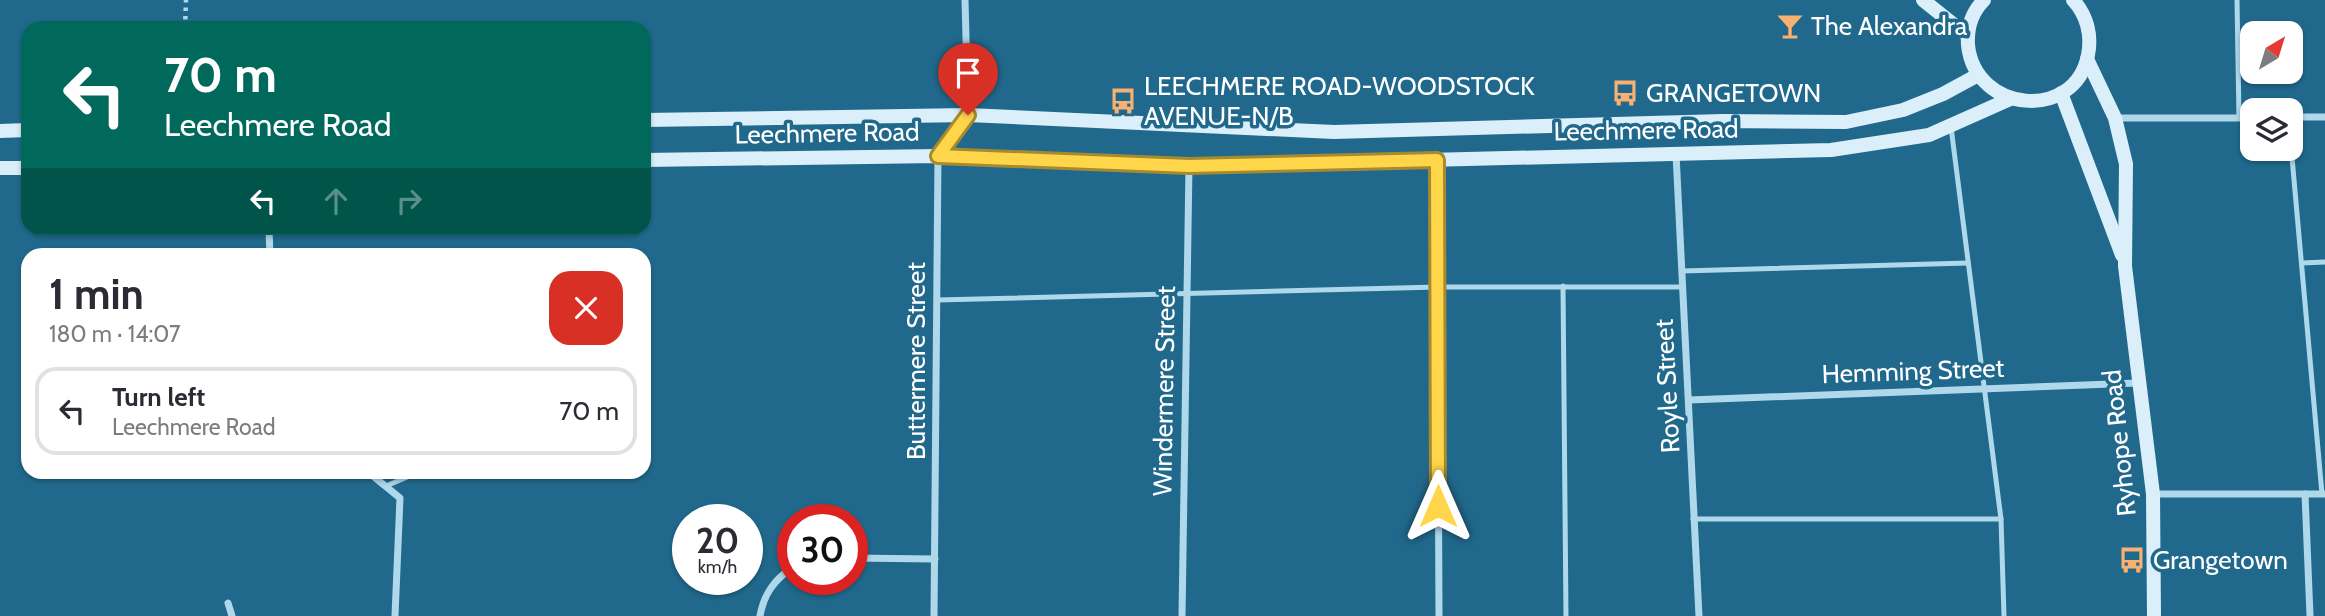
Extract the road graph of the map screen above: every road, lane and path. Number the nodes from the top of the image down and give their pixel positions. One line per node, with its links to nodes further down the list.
1 (186, 0): 7 (path)
2 (965, 0): 13 (street)
3 (1923, 0): 8 (street)
4 (2237, 0): 17 (lane)
5 (1980, 1): 8 (street)
6 (2078, 3): 9 (street, Ryhope Road)
7 (185, 21)
8 (1968, 36): 10 (street)
9 (2087, 60): 11 (street); 16 (street, Ryhope Road)
10 (1978, 75): 12 (street); 13 (street, Leechmere Road)
11 (2061, 93): 12 (street); 33 (street, Ryhope Road)
12 (2010, 99): 19 (street, Leechmere Road)
13 (968, 115): 18 (street, Leechmere Road); 23 (street)
14 (2303, 117): 15 (street)
15 (2325, 117)
16 (2115, 118): 17 (street); 33 (street, Ryhope Road)
17 (2239, 118)
18 (651, 120)
19 (1951, 127): 22 (street, Leechmere Road); 31 (lane)
20 (21, 130): 21 (street)
21 (0, 131)
22 (1676, 153): 25 (street, Leechmere Road); 34 (street, Royle Street)
23 (938, 156): 24 (street, Leechmere Road); 27 (street, Leechmere Road); 39 (street, Buttermere Street)
24 (651, 160)
25 (1437, 160): 27 (street, Leechmere Road); 36 (street)
26 (2292, 161): 32 (lane)
27 (1189, 166): 38 (street, Windermere Street)
28 (0, 168): 29 (street)
29 (21, 168)
30 (2325, 262): 32 (lane)
31 (1968, 263): 34 (lane); 41 (lane)
32 (2302, 263): 48 (lane)
33 (2125, 266): 40 (street, Ryhope Road)
34 (1682, 271): 37 (street, Royle Street)
35 (1563, 286): 36 (lane); 37 (lane); 61 (lane)
36 (1438, 287): 38 (lane); 60 (street)
37 (1683, 288): 42 (street, Royle Street)
38 (1186, 296): 39 (lane); 59 (street, Windermere Street)
39 (937, 300): 52 (street, Buttermere Street)
40 (2138, 383): 41 (street, Hemming Street); 46 (street, Ryhope Road)
41 (1986, 389): 42 (street, Hemming Street); 50 (lane)
42 (1689, 400): 49 (street, Royle Street)
43 (377, 479): 45 (street)
44 (402, 479): 45 (lane)
45 (386, 486): 56 (street)
46 (2153, 494): 47 (street); 64 (street, Ryhope Road)
47 (2305, 494): 48 (street); 65 (street)
48 (2324, 494)
49 (1693, 519): 50 (lane); 62 (street, Royle Street)
50 (2001, 519): 63 (lane)
51 (868, 558): 52 (street)
52 (935, 559): 58 (street, Buttermere Street)
53 (777, 580): 57 (street)
54 (228, 603): 55 (street)
55 (232, 616)
56 (395, 616)
57 (760, 616)
58 (934, 616)
59 (1182, 616)
60 (1439, 616)
61 (1566, 616)
62 (1699, 616)
63 (2004, 616)
64 (2154, 616)
65 (2311, 616)

